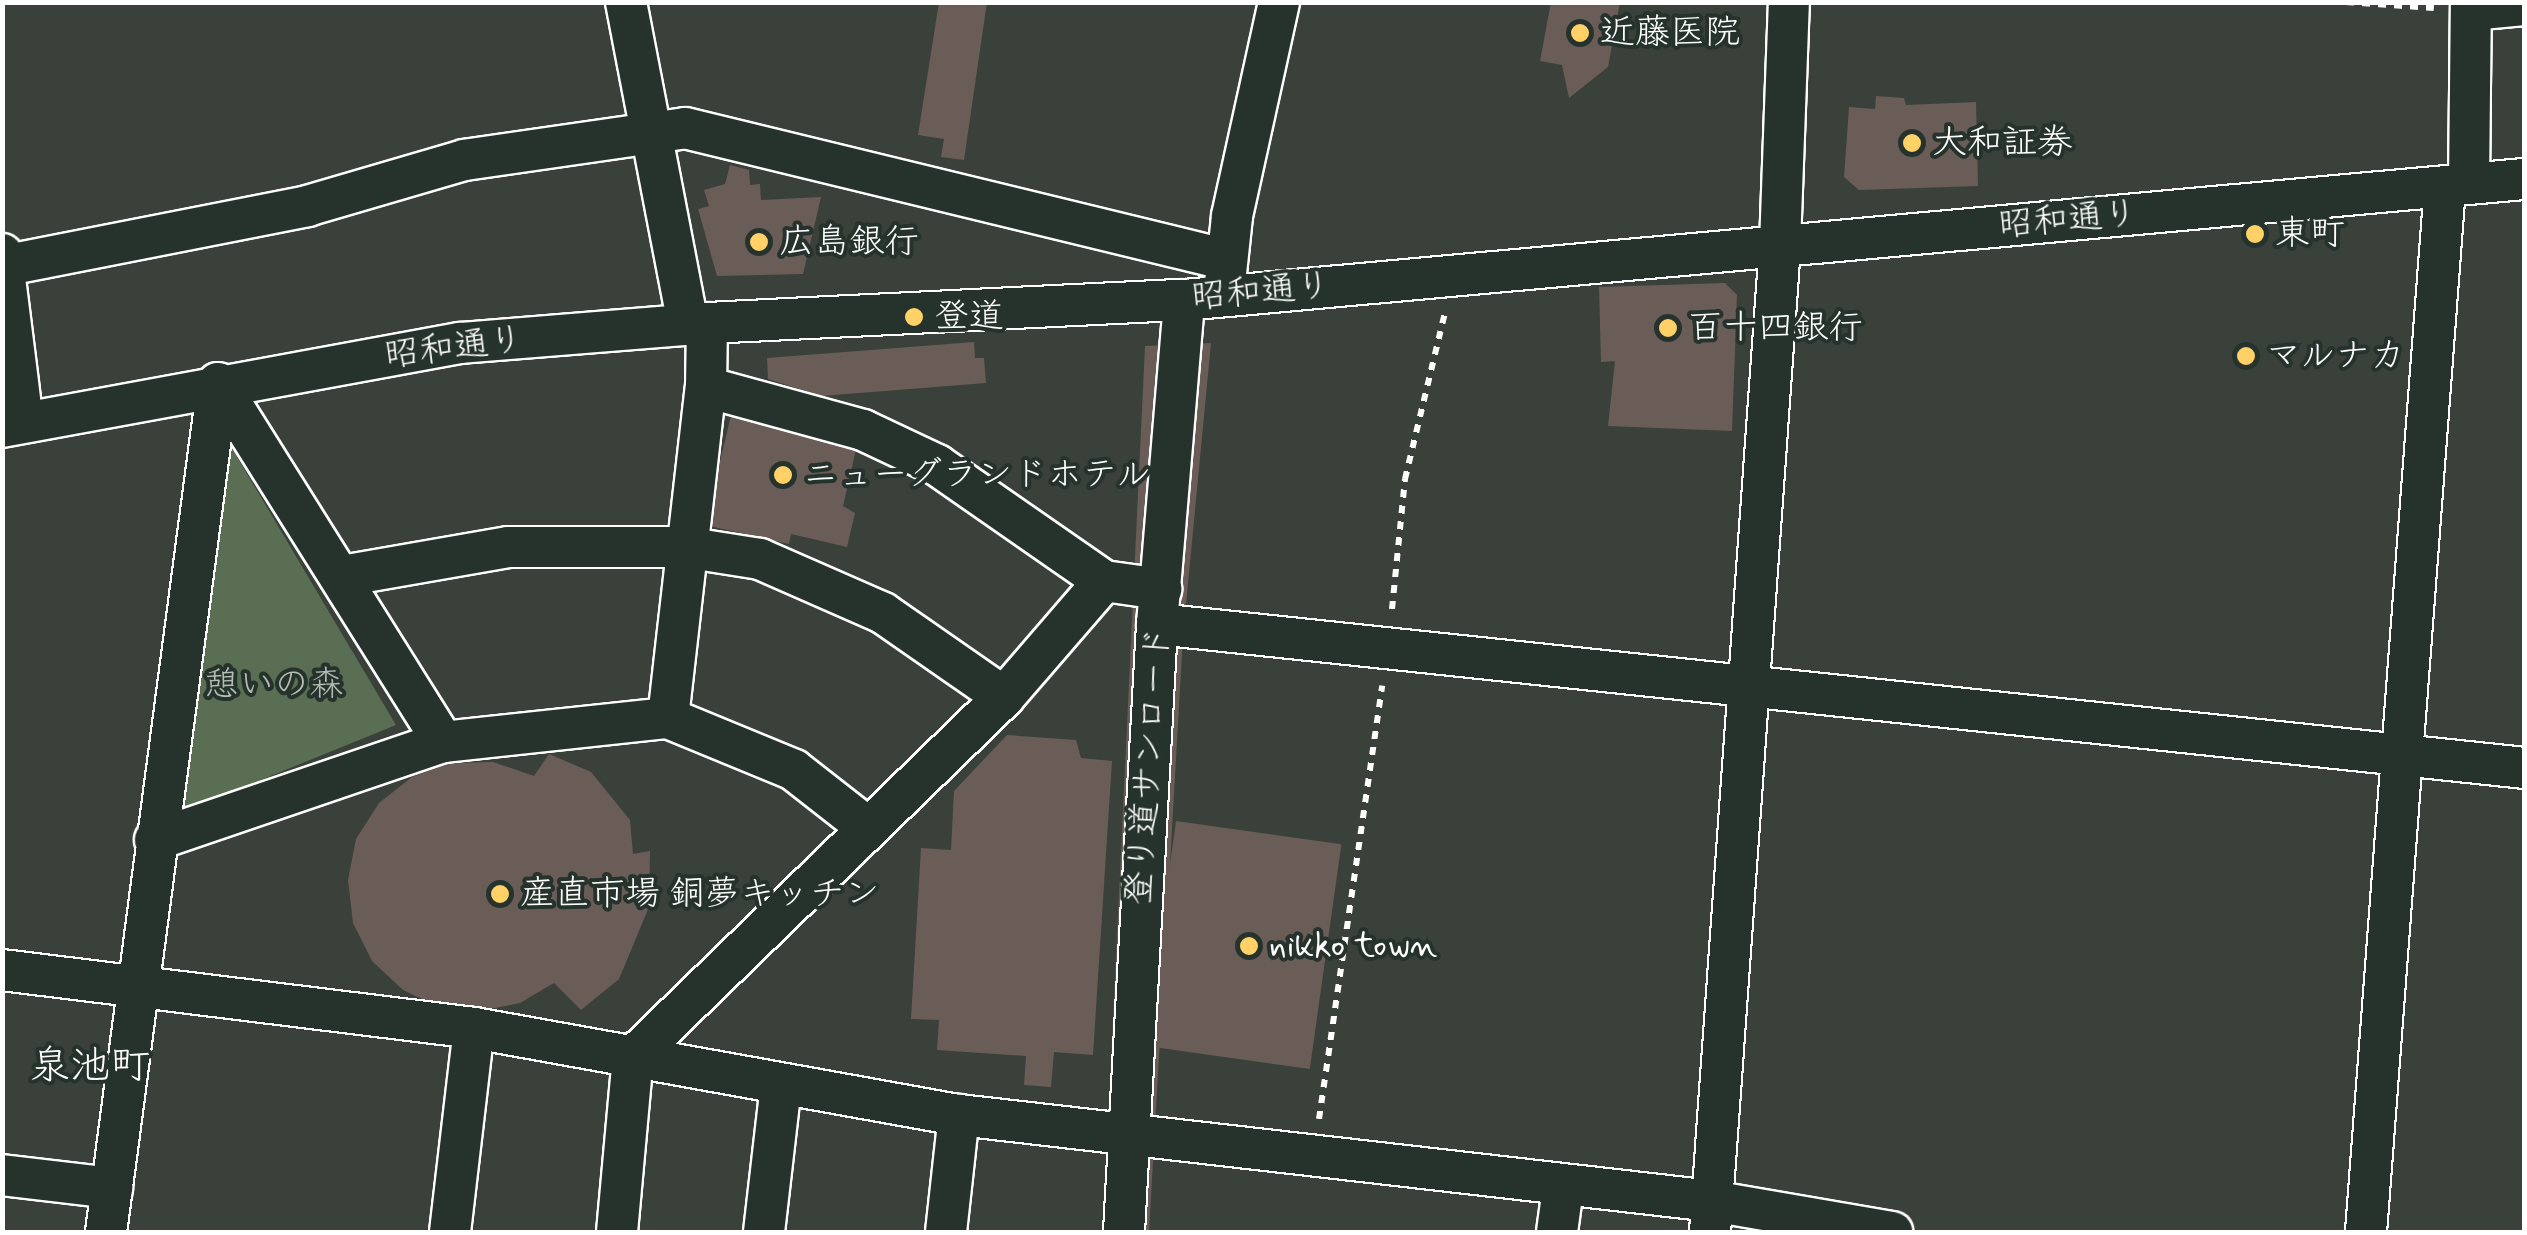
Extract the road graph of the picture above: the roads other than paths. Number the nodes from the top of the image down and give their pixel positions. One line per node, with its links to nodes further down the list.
1 (626, 2): 6 (street)
2 (1278, 2): 11 (street)
3 (1789, 2): 9 (street)
4 (2524, 4): 5 (street)
5 (2471, 6): 8 (street)
6 (652, 136): 10 (street); 11 (street); 13 (street)
7 (2524, 179): 8 (street, 昭和通り)
8 (2458, 185): 9 (street, 昭和通り); 25 (street)
9 (1780, 244): 11 (street, 昭和通り); 21 (street)
10 (3, 262): 16 (street)
11 (1225, 277): 12 (street, 昭和通り)
12 (1184, 300): 13 (street, 昭和通り); 20 (street, 登り道サンロード)
13 (698, 324): 14 (street, 昭和通り); 15 (street)
14 (218, 384): 16 (street, 昭和通り); 18 (street); 28 (street)
15 (706, 387): 17 (street); 19 (street)
16 (13, 424)
17 (684, 547): 18 (street); 22 (street); 23 (street)
18 (342, 576): 24 (street)
19 (1104, 581): 20 (street); 22 (street)
20 (1159, 607): 21 (street); 35 (street, 登り道サンロード)
21 (1750, 688): 25 (street); 39 (street)
22 (1004, 697): 27 (street)
23 (668, 718): 24 (street); 27 (street)
24 (443, 742): 28 (street)
25 (2403, 753): 26 (street); 48 (street)
26 (2524, 768)
27 (868, 828): 32 (street)
28 (155, 840): 30 (street)
29 (2, 970): 30 (street)
30 (134, 987): 31 (street); 37 (street)
31 (474, 1028): 32 (street); 41 (street)
32 (633, 1057): 33 (street); 42 (street)
33 (781, 1086): 34 (street); 43 (street)
34 (959, 1115): 35 (street); 44 (street)
35 (1126, 1138): 38 (street); 45 (street, 登り道サンロード)
36 (2, 1175): 37 (street)
37 (112, 1188): 40 (street)
38 (1563, 1188): 39 (street); 46 (street)
39 (1711, 1217): 47 (street)
40 (106, 1232)
41 (450, 1232)
42 (616, 1232)
43 (764, 1232)
44 (946, 1232)
45 (1124, 1232)
46 (1557, 1232)
47 (1892, 1232)
48 (2366, 1232)

